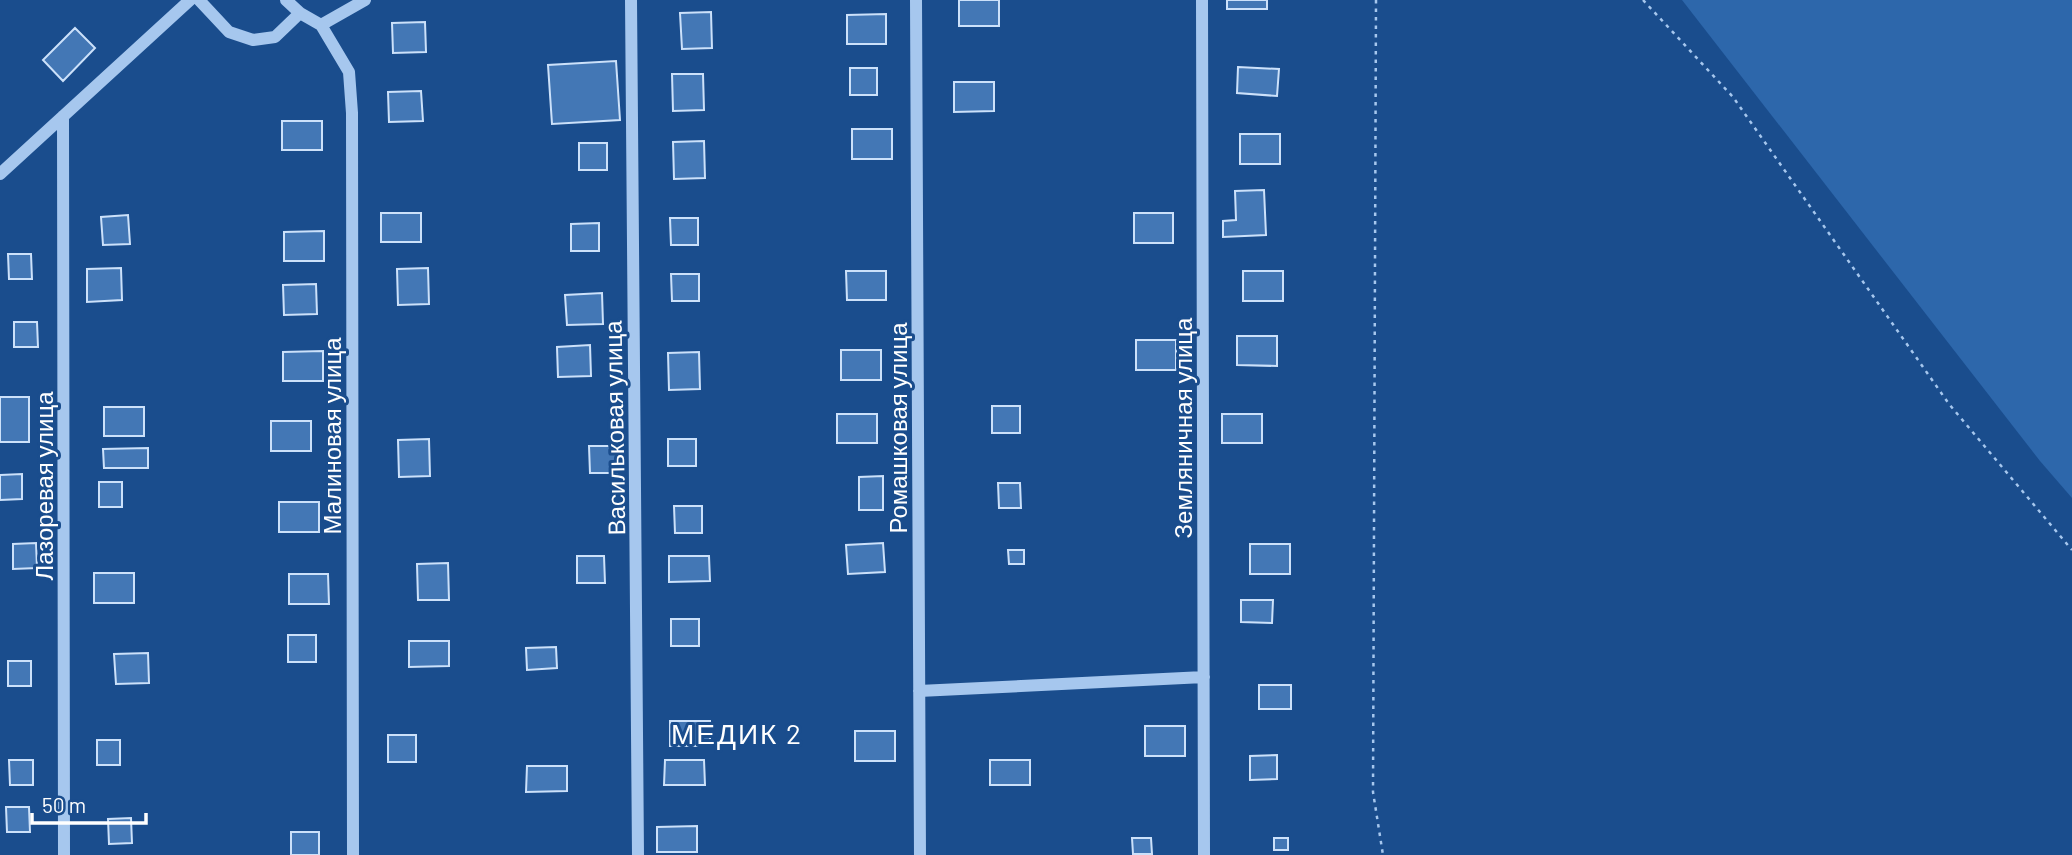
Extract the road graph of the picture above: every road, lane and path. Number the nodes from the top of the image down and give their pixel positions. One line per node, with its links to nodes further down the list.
1 (190, 0): 12 (street)
2 (199, 0): 10 (street)
3 (286, 0): 10 (street)
4 (365, 0): 11 (street)
5 (631, 0): 19 (street, Васильковая улица)
6 (916, 0): 16 (street, Ромашковая улица)
7 (1202, 0): 15 (street, Земляничная улица)
8 (1376, 0): 22 (path)
9 (1643, 0): 14 (path)
10 (300, 13): 11 (street)
11 (321, 25): 18 (street, Малиновая улица)
12 (63, 116): 13 (street); 17 (street, Лазоревая улица)
13 (0, 174)
14 (2072, 550)
15 (1204, 677): 16 (street); 21 (street, Земляничная улица)
16 (919, 691): 20 (street, Ромашковая улица)
17 (64, 855)
18 (353, 855)
19 (638, 855)
20 (920, 855)
21 (1204, 855)
22 (1383, 855)

